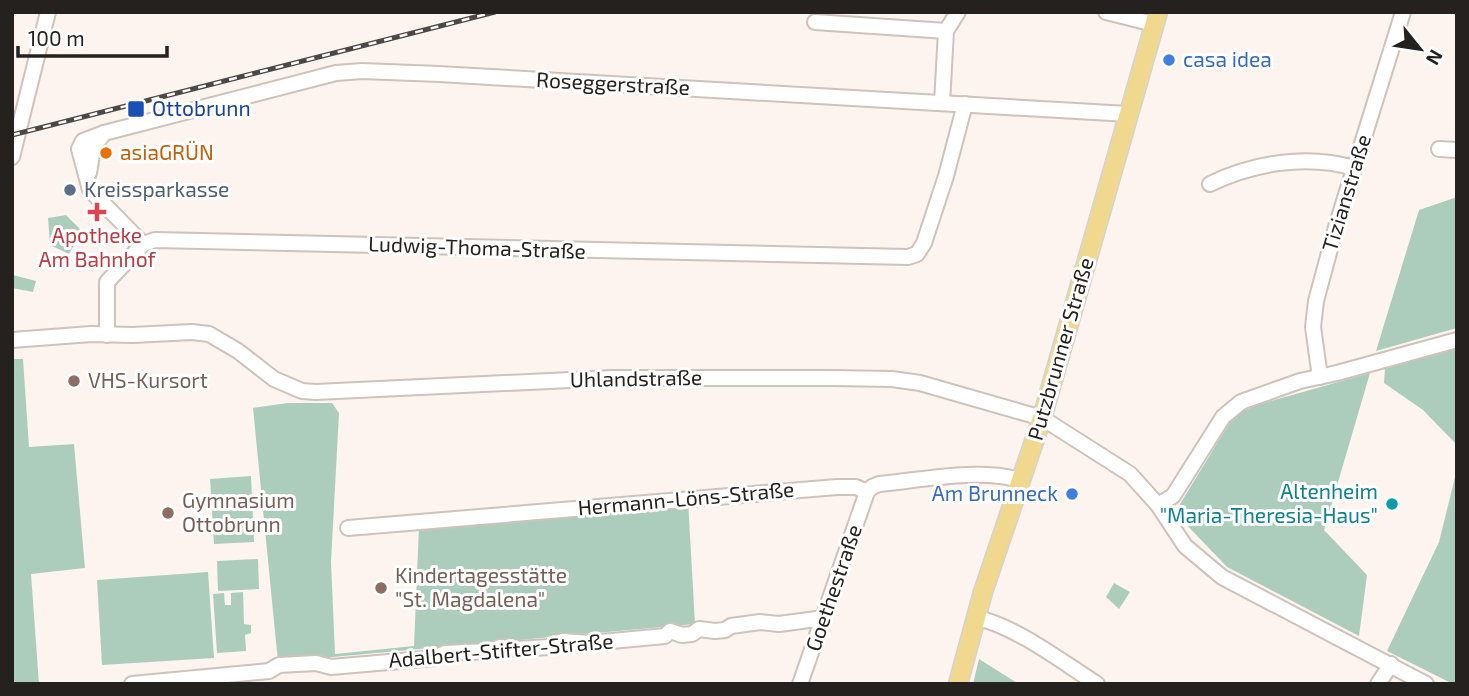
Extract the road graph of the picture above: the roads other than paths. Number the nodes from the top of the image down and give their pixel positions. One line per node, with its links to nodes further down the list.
1 (48, 12): 13 (street)
2 (958, 12): 7 (street)
3 (1106, 12): 5 (street)
4 (1403, 12): 14 (street, Tizianstraße)
5 (1156, 18): 10 (main road, Putzbrunner Straße)
6 (815, 22): 7 (street)
7 (946, 31): 8 (street)
8 (942, 103): 9 (street, Roseggerstraße); 16 (street, Roseggerstraße)
9 (965, 104): 10 (street, Roseggerstraße); 16 (street, Ludwig-Thoma-Straße)
10 (1128, 114): 21 (main road, Putzbrunner Straße)
11 (1439, 149): 12 (street)
12 (1457, 150)
13 (12, 157)
14 (1354, 168): 15 (street); 20 (street, Tizianstraße)
15 (1210, 184)
16 (143, 244): 17 (street)
17 (107, 335): 18 (street, Uhlandstraße); 21 (street, Uhlandstraße)
18 (12, 340)
19 (1457, 340): 20 (street)
20 (1320, 377): 24 (street)
21 (1042, 418): 22 (main road, Putzbrunner Straße); 24 (street, Uhlandstraße)
22 (1020, 481): 23 (street, Hermann-Löns-Straße); 26 (main road, Putzbrunner Straße)
23 (867, 492): 25 (street, Hermann-Löns-Straße); 27 (street, Goethestraße)
24 (1158, 505): 28 (street, Uhlandstraße)
25 (348, 528)
26 (975, 617): 31 (main road, Putzbrunner Straße); 32 (street)
27 (824, 618): 29 (street, Adalbert-Stifter-Straße); 30 (street, Goethestraße)
28 (1391, 664): 33 (street); 34 (street, Uhlandstraße)
29 (132, 684)
30 (800, 684)
31 (958, 684)
32 (1097, 684)
33 (1378, 684)
34 (1426, 684)

